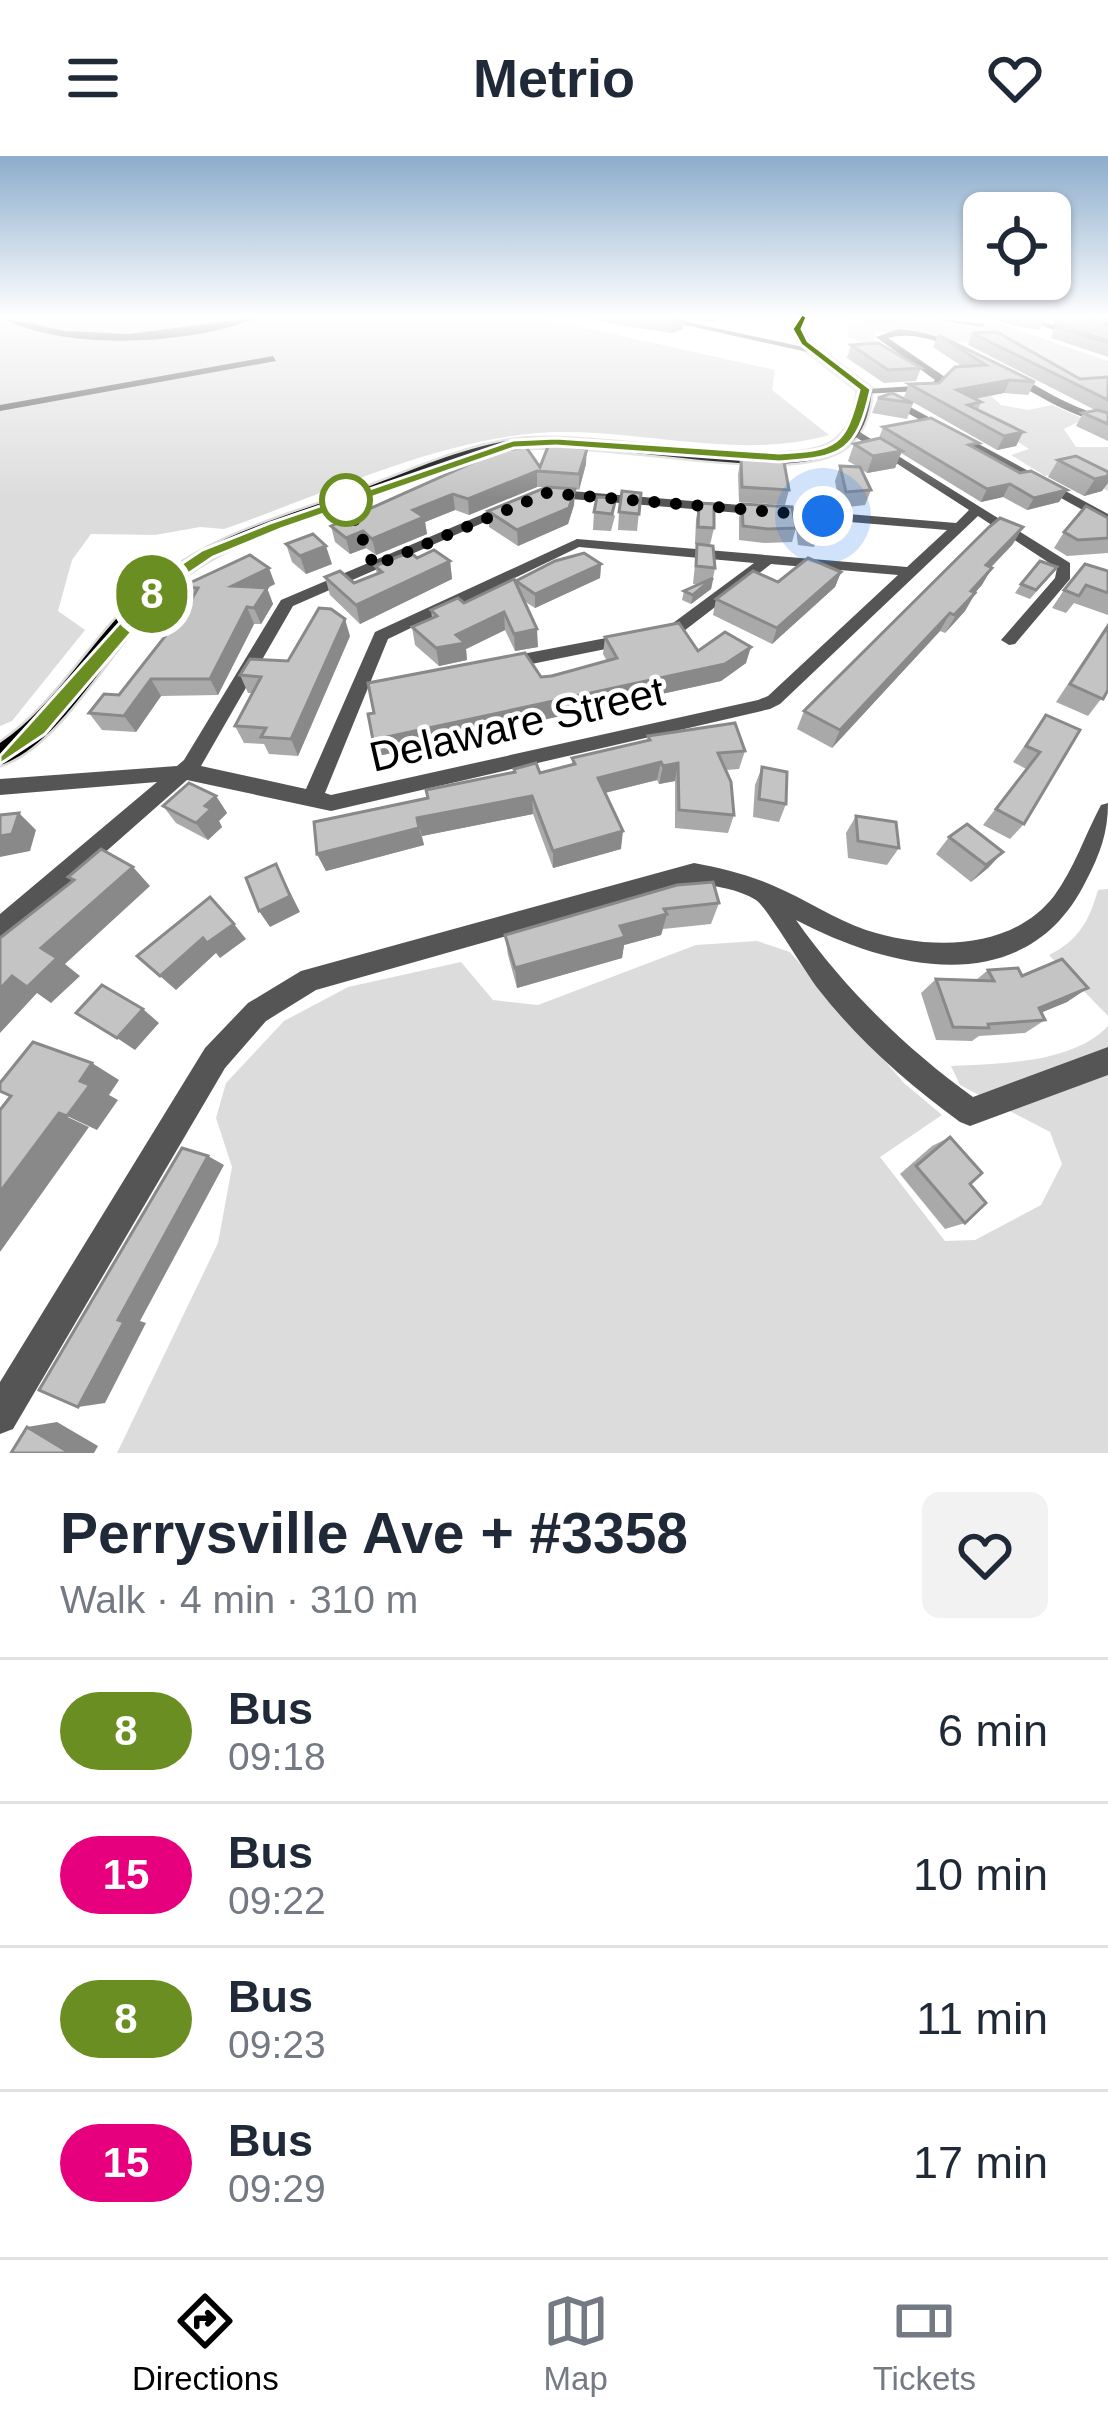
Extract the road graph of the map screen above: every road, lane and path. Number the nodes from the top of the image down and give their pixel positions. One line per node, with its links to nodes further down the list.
1 (170, 378): 6 (street)
2 (852, 378): 5 (main road)
3 (939, 378): 5 (street)
4 (1015, 378): 7 (street)
5 (866, 392): 8 (main road); 10 (street)
6 (0, 408)
7 (1108, 423)
8 (855, 432): 9 (street); 18 (main road)
9 (977, 510): 11 (street, Delaware Street); 14 (street)
10 (1108, 520)
11 (959, 527): 13 (street, Delaware Street); 19 (street)
12 (769, 560): 13 (street); 15 (street); 17 (street)
13 (911, 572): 21 (street, Delaware Street)
14 (1010, 640)
15 (489, 667)
16 (378, 688): 17 (street)
17 (356, 693): 21 (street)
18 (0, 756)
19 (182, 773): 20 (street, Delaware Street); 21 (street, Delaware Street); 24 (street)
20 (0, 787)
21 (311, 801)
22 (1108, 811): 23 (street)
23 (766, 892): 25 (street); 26 (street)
24 (0, 928)
25 (1108, 1061)
26 (0, 1416)

